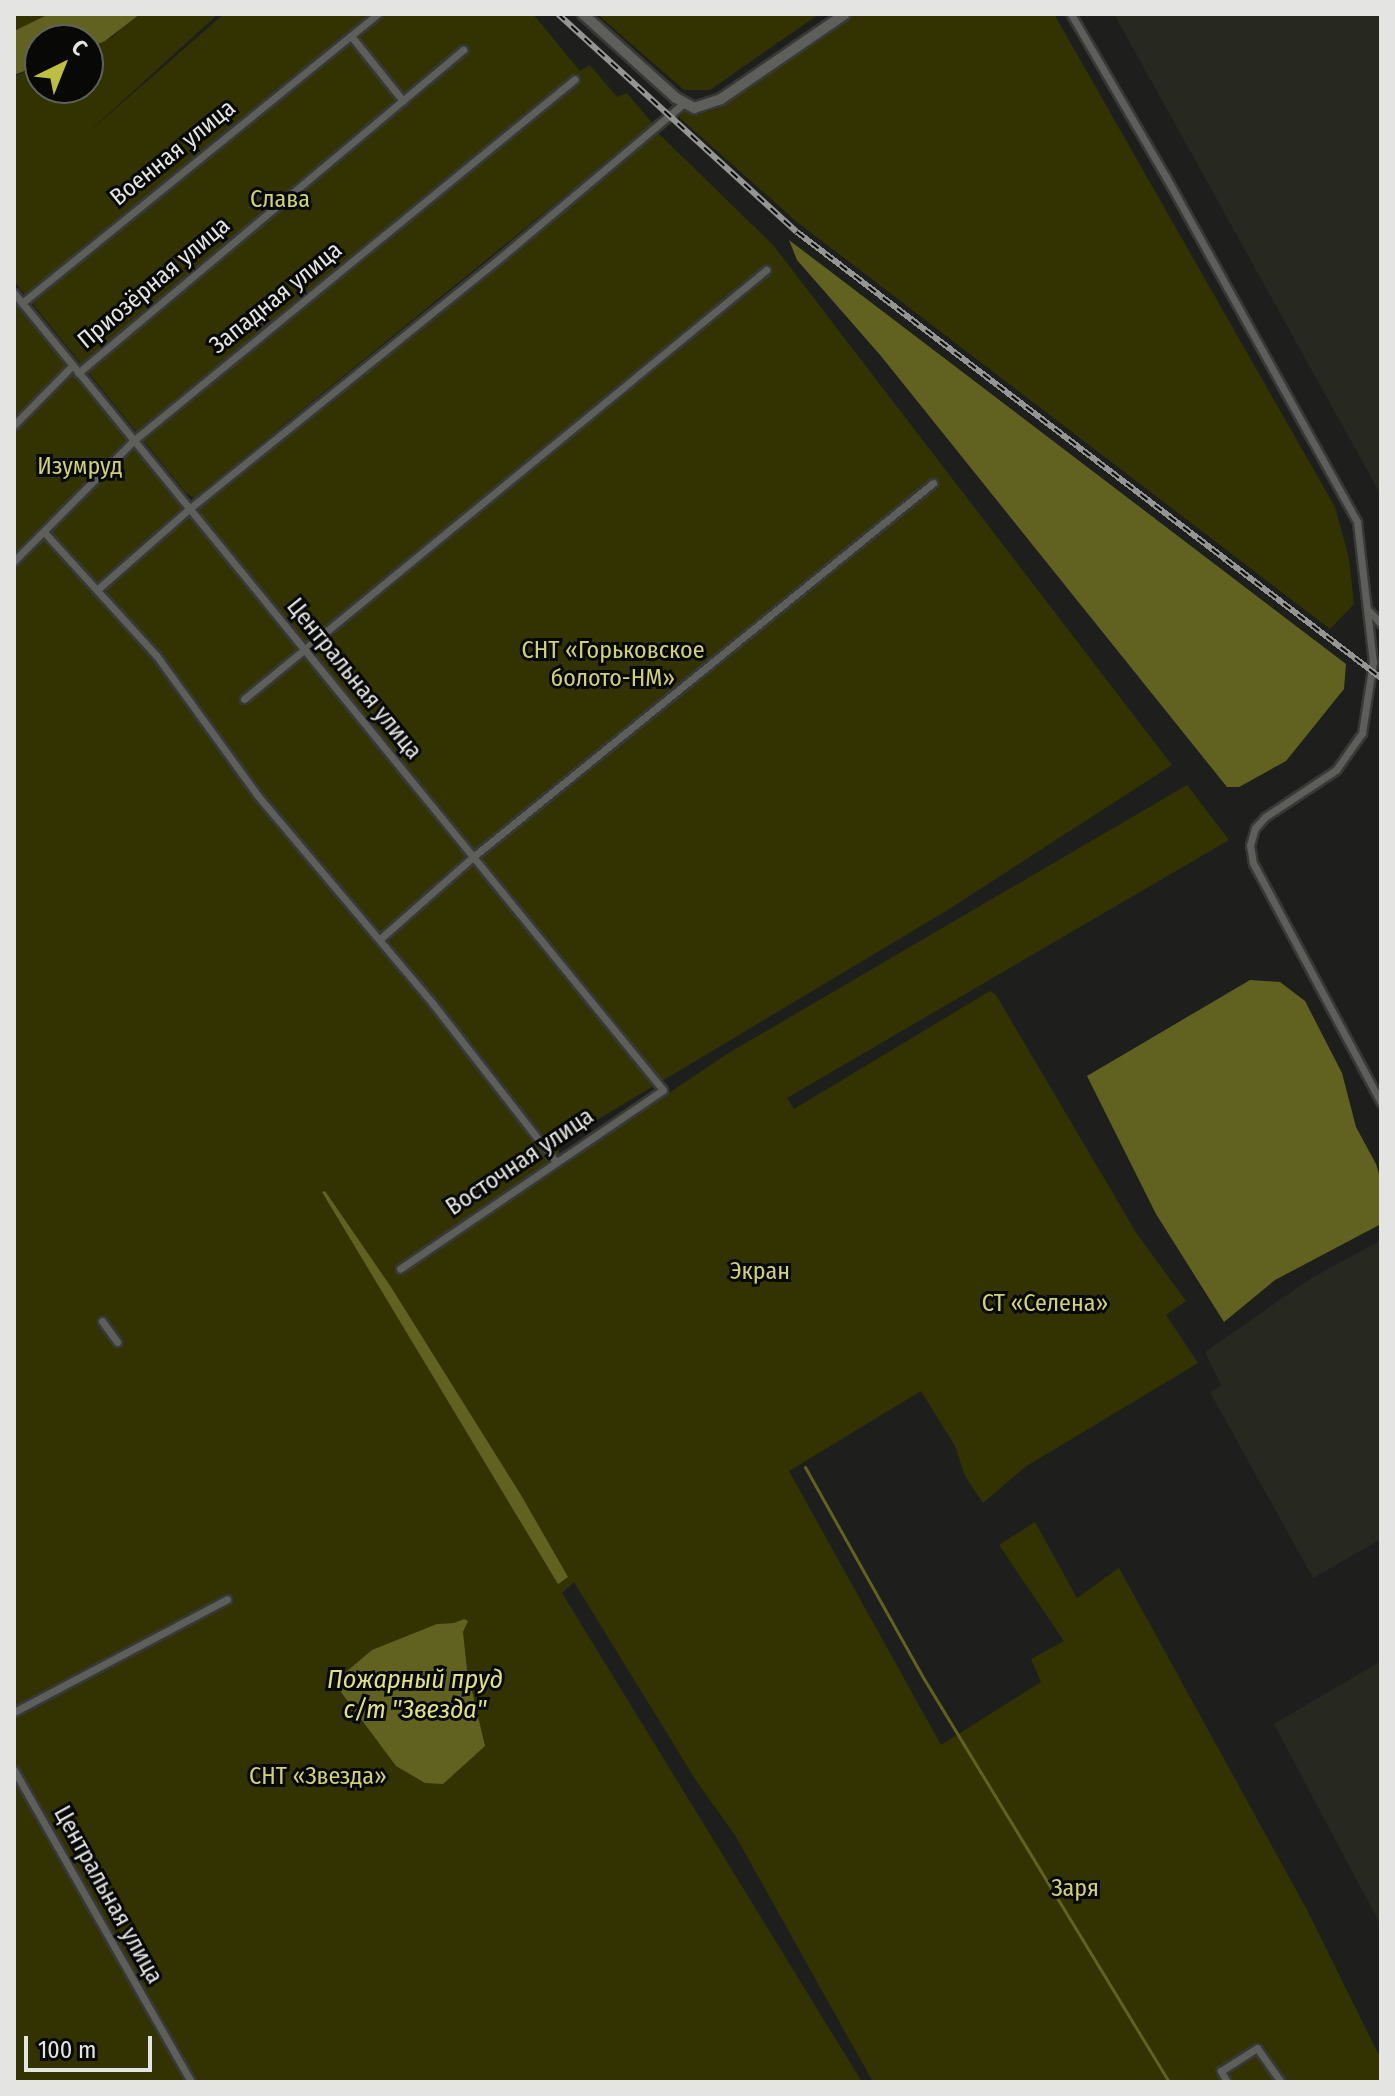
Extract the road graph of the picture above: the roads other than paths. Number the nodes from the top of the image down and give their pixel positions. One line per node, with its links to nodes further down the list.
1 (377, 14): 5 (street, Военная улица)
2 (583, 14): 9 (street)
3 (845, 14): 9 (street)
4 (1071, 14): 22 (street)
5 (351, 36): 8 (street); 12 (street, Военная улица)
6 (463, 50): 8 (street, Приозёрная улица)
7 (575, 79): 16 (street, Западная улица)
8 (403, 101): 14 (street, Приозёрная улица)
9 (684, 103): 18 (street)
10 (766, 270): 26 (street)
11 (14, 293): 12 (street, Центральная улица)
12 (22, 303): 13 (street, Центральная улица)
13 (72, 366): 14 (street, Центральная улица); 15 (street, Приозёрная улица)
14 (78, 373): 16 (street, Центральная улица)
15 (14, 425)
16 (133, 441): 18 (street, Центральная улица); 19 (street, Западная улица)
17 (933, 483): 28 (street)
18 (189, 509): 21 (street); 26 (street, Центральная улица)
19 (44, 532): 20 (street, Западная улица); 21 (street)
20 (14, 561)
21 (99, 588): 29 (street)
22 (1368, 610): 23 (street); 24 (street)
23 (1381, 624)
24 (1370, 635): 25 (street); 31 (street)
25 (1381, 639)
26 (303, 649): 27 (street); 28 (street, Центральная улица)
27 (244, 699)
28 (473, 857): 29 (street); 30 (street, Центральная улица)
29 (380, 939): 32 (street)
30 (663, 1090): 32 (street, Восточная улица)
31 (1381, 1103)
32 (556, 1162): 33 (street, Восточная улица)
33 (400, 1269)
34 (102, 1321): 35 (street)
35 (117, 1342)
36 (227, 1599): 37 (street)
37 (14, 1712)
38 (14, 1770): 39 (street, Центральная улица)
39 (191, 2082)
40 (1227, 2082): 41 (street)
41 (1281, 2082)

